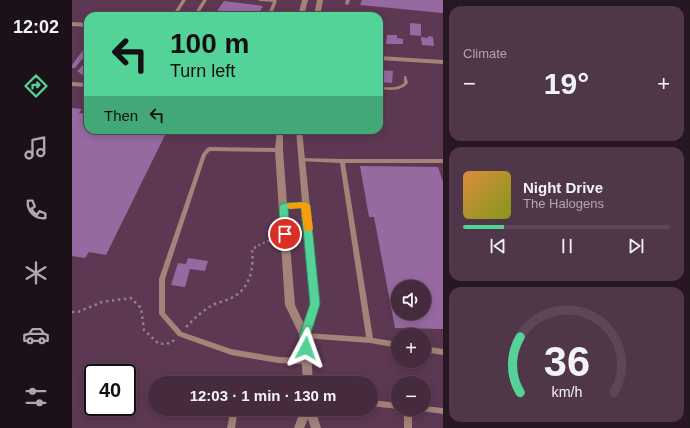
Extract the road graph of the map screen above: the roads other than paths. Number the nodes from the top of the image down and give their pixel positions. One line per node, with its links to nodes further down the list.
1 (184, 0): 7 (lane)
2 (205, 0): 8 (lane)
3 (260, 0): 6 (lane)
4 (305, 0): 10 (street)
5 (320, 0): 11 (street)
6 (276, 1): 9 (lane)
7 (176, 12)
8 (198, 12)
9 (270, 12)
10 (302, 12)
11 (318, 12)
12 (72, 24): 13 (street)
13 (84, 25)
14 (383, 58): 15 (street)
15 (443, 62)
16 (405, 77): 19 (lane)
17 (72, 84): 18 (street)
18 (84, 85)
19 (383, 88)
20 (280, 134): 22 (street)
21 (299, 134): 23 (street)
22 (279, 150): 27 (street); 33 (lane)
23 (301, 160): 24 (lane); 26 (street)
24 (342, 161): 25 (lane); 29 (lane)
25 (443, 161)
26 (306, 205): 27 (street); 28 (street)
27 (283, 206): 28 (street)
28 (305, 336): 29 (lane); 33 (street)
29 (370, 340): 30 (lane)
30 (391, 344)
31 (431, 350): 32 (lane)
32 (443, 352)
33 (306, 361): 34 (street)
34 (307, 376)
35 (378, 404): 36 (lane)
36 (391, 405)
37 (431, 410): 38 (lane)
38 (443, 411)
39 (234, 416): 43 (lane)
40 (303, 416): 44 (street)
41 (312, 416): 45 (street)
42 (408, 416): 46 (lane)
43 (231, 428)
44 (299, 428)
45 (316, 428)
46 (408, 428)

